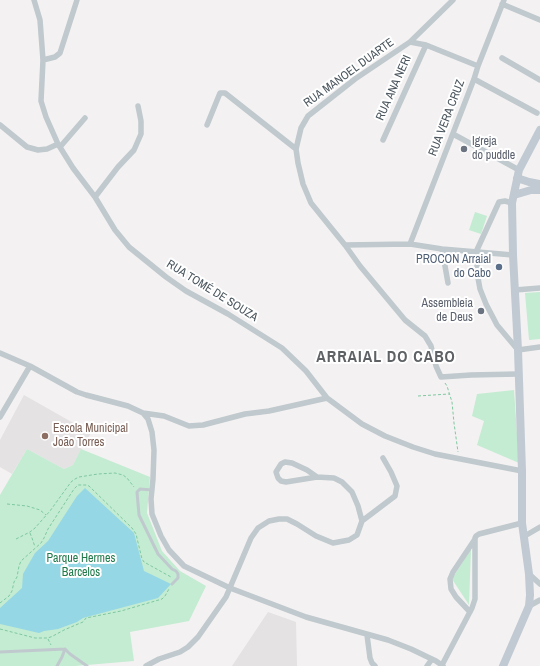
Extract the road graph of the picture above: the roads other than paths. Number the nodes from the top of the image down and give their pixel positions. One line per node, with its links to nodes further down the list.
1 (34, 0): 9 (street, RUA TOMÉ DE SOUZA)
2 (77, 0): 9 (street)
3 (453, 0): 6 (street)
4 (503, 2): 5 (street); 10 (street, RUA VERA CRUZ)
5 (540, 20)
6 (410, 42): 7 (street, RUA MANOEL DUARTE); 22 (street, RUA MANOEL DUARTE)
7 (426, 45): 10 (street, RUA MANOEL DUARTE); 20 (street, RUA ANA NERI)
8 (502, 58): 12 (street)
9 (43, 60): 21 (street, RUA TOMÉ DE SOUZA)
10 (478, 66): 11 (street, RUA VERA CRUZ)
11 (474, 79): 14 (street); 19 (street, RUA VERA CRUZ)
12 (540, 80)
13 (138, 106): 28 (street)
14 (537, 113)
15 (85, 118): 21 (street)
16 (0, 124): 21 (street)
17 (206, 125): 22 (street)
18 (540, 130): 23 (main road)
19 (453, 134): 23 (street); 31 (street, RUA VERA CRUZ)
20 (383, 140)
21 (59, 145): 28 (street, RUA TOMÉ DE SOUZA)
22 (296, 149): 30 (street, RUA MANOEL DUARTE)
23 (518, 174): 25 (main road); 27 (main road)
24 (540, 184): 25 (main road)
25 (531, 186): 26 (main road); 27 (main road)
26 (540, 190)
27 (514, 195): 29 (main road)
28 (95, 197): 43 (street, RUA TOMÉ DE SOUZA)
29 (512, 203): 33 (street); 34 (main road)
30 (345, 244): 31 (street); 42 (street, RUA MANOEL DUARTE)
31 (410, 244): 32 (street)
32 (442, 249): 33 (street); 35 (street)
33 (476, 252): 34 (street); 39 (street)
34 (513, 255): 37 (main road)
35 (448, 284)
36 (540, 288): 37 (street)
37 (515, 290): 39 (main road)
38 (540, 347): 39 (street)
39 (518, 350): 42 (main road)
40 (0, 353): 41 (street)
41 (30, 366): 44 (street); 45 (street)
42 (518, 374): 47 (main road)
43 (327, 398): 44 (street); 47 (street, RUA TOMÉ DE SOUZA)
44 (142, 413): 49 (street)
45 (0, 417)
46 (383, 458): 50 (street)
47 (522, 471): 51 (main road)
48 (317, 477): 48 (street); 50 (street)
49 (152, 490): 56 (lane); 58 (street)
50 (362, 521): 58 (street)
51 (522, 523): 53 (main road); 54 (street)
52 (540, 527): 53 (street)
53 (523, 537): 55 (main road)
54 (475, 538): 61 (street); 61 (street)
55 (529, 574): 57 (street); 60 (main road)
56 (172, 584)
57 (540, 584)
58 (230, 588): 62 (street); 68 (street)
59 (540, 600): 60 (street)
60 (529, 606): 72 (main road)
61 (470, 612): 71 (street)
62 (367, 635): 65 (street); 69 (street)
63 (65, 649): 64 (lane); 66 (lane); 67 (lane)
64 (0, 652)
65 (432, 659): 70 (street); 71 (street)
66 (57, 666)
67 (87, 666)
68 (146, 666)
69 (375, 666)
70 (427, 666)
71 (443, 666)
72 (503, 666)

